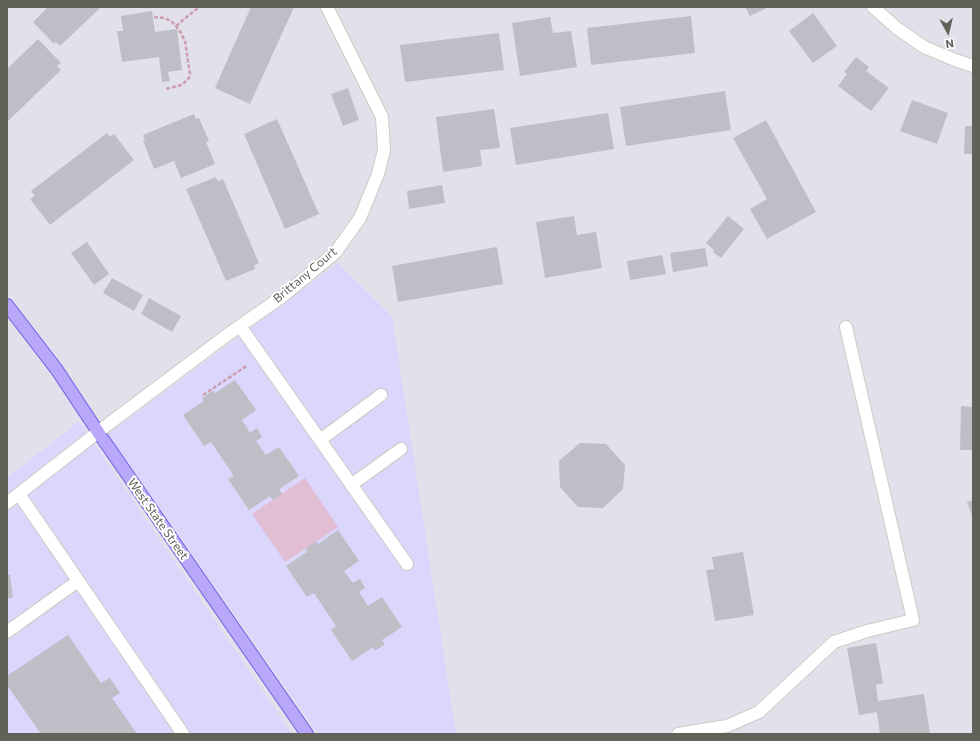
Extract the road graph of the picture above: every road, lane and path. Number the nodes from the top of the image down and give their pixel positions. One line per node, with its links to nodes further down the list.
1 (199, 7): 5 (path)
2 (327, 7): 9 (street, Brittany Court)
3 (873, 7): 6 (street)
4 (154, 17): 5 (path)
5 (176, 26): 7 (path)
6 (973, 66)
7 (165, 89)
8 (7, 305): 14 (main road, West State Street)
9 (240, 326): 14 (street, Brittany Court); 15 (street)
10 (846, 327): 25 (street)
11 (251, 362): 12 (path)
12 (203, 395)
13 (381, 395): 15 (street)
14 (98, 432): 18 (street, Brittany Court); 24 (main road, West State Street)
15 (320, 440): 17 (street)
16 (401, 450): 17 (street)
17 (351, 485): 20 (street)
18 (19, 494): 19 (street, Brittany Court); 21 (street)
19 (7, 503)
20 (407, 564)
21 (78, 581): 22 (street); 23 (street)
22 (7, 632)
23 (183, 734)
24 (307, 734)
25 (678, 734)

